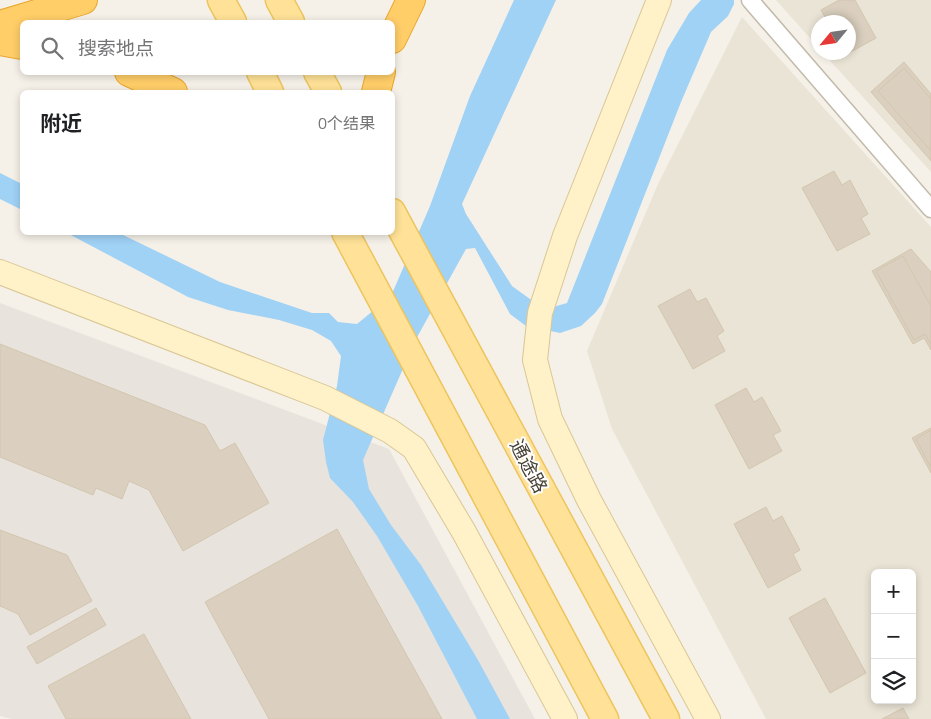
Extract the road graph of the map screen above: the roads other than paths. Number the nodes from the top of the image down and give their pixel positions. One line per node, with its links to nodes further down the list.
1 (83, 0): 9 (highway)
2 (221, 0): 7 (main road)
3 (279, 0): 8 (main road)
4 (411, 0): 10 (highway)
5 (659, 0): 28 (main road)
6 (750, 0): 21 (street)
7 (232, 20)
8 (290, 20)
9 (0, 25)
10 (395, 33)
11 (0, 41): 12 (highway)
12 (20, 45)
13 (135, 75): 17 (highway)
14 (262, 75): 18 (main road)
15 (320, 75): 19 (main road)
16 (380, 75): 20 (highway)
17 (168, 90)
18 (269, 90)
19 (327, 90)
20 (376, 90)
21 (931, 209)
22 (397, 221): 27 (main road, 通途路)
23 (347, 235): 26 (main road)
24 (0, 272): 25 (main road)
25 (566, 719)
26 (605, 719)
27 (666, 719)
28 (708, 719)

